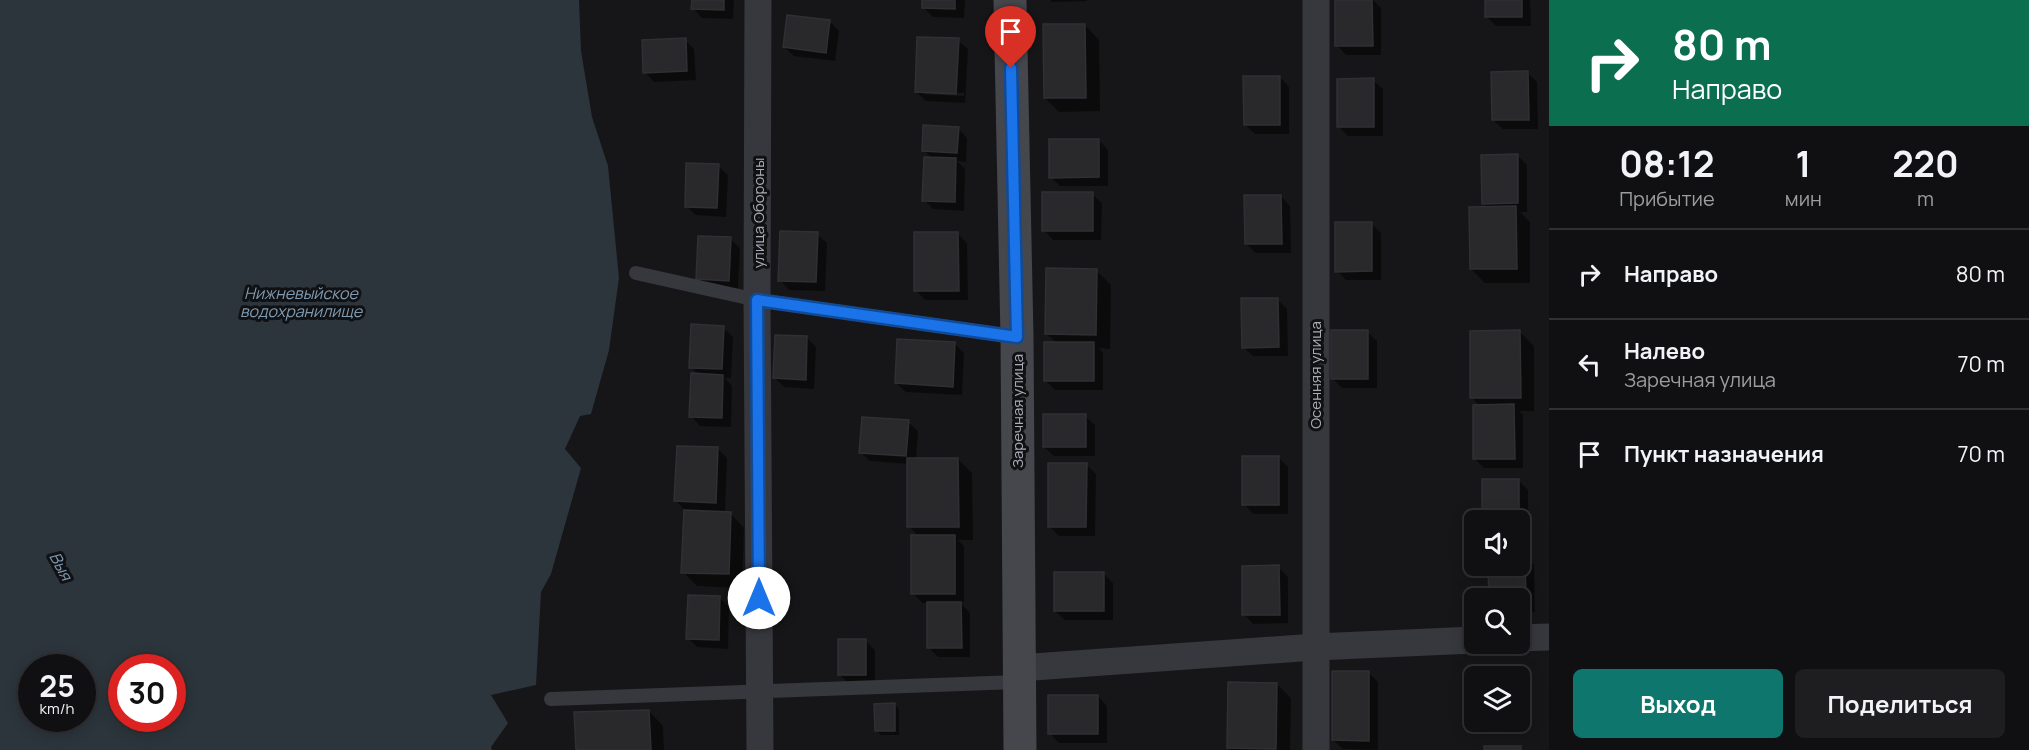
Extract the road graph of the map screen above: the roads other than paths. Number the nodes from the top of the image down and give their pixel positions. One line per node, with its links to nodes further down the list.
1 (758, 0): 5 (street, улица Обороны)
2 (1010, 0): 6 (street, Заречная улица)
3 (1316, 0): 10 (street, Осенняя улица)
4 (636, 273): 5 (lane)
5 (757, 300): 6 (lane); 12 (street, улица Обороны)
6 (1017, 337): 11 (street, Заречная улица)
7 (1549, 637): 8 (street)
8 (1530, 638)
9 (1464, 640): 10 (street)
10 (1315, 647): 11 (street); 16 (street, Осенняя улица)
11 (1019, 675): 12 (lane); 15 (street, Заречная улица)
12 (760, 690): 13 (lane); 14 (street, улица Обороны)
13 (551, 699)
14 (760, 750)
15 (1020, 750)
16 (1316, 750)

